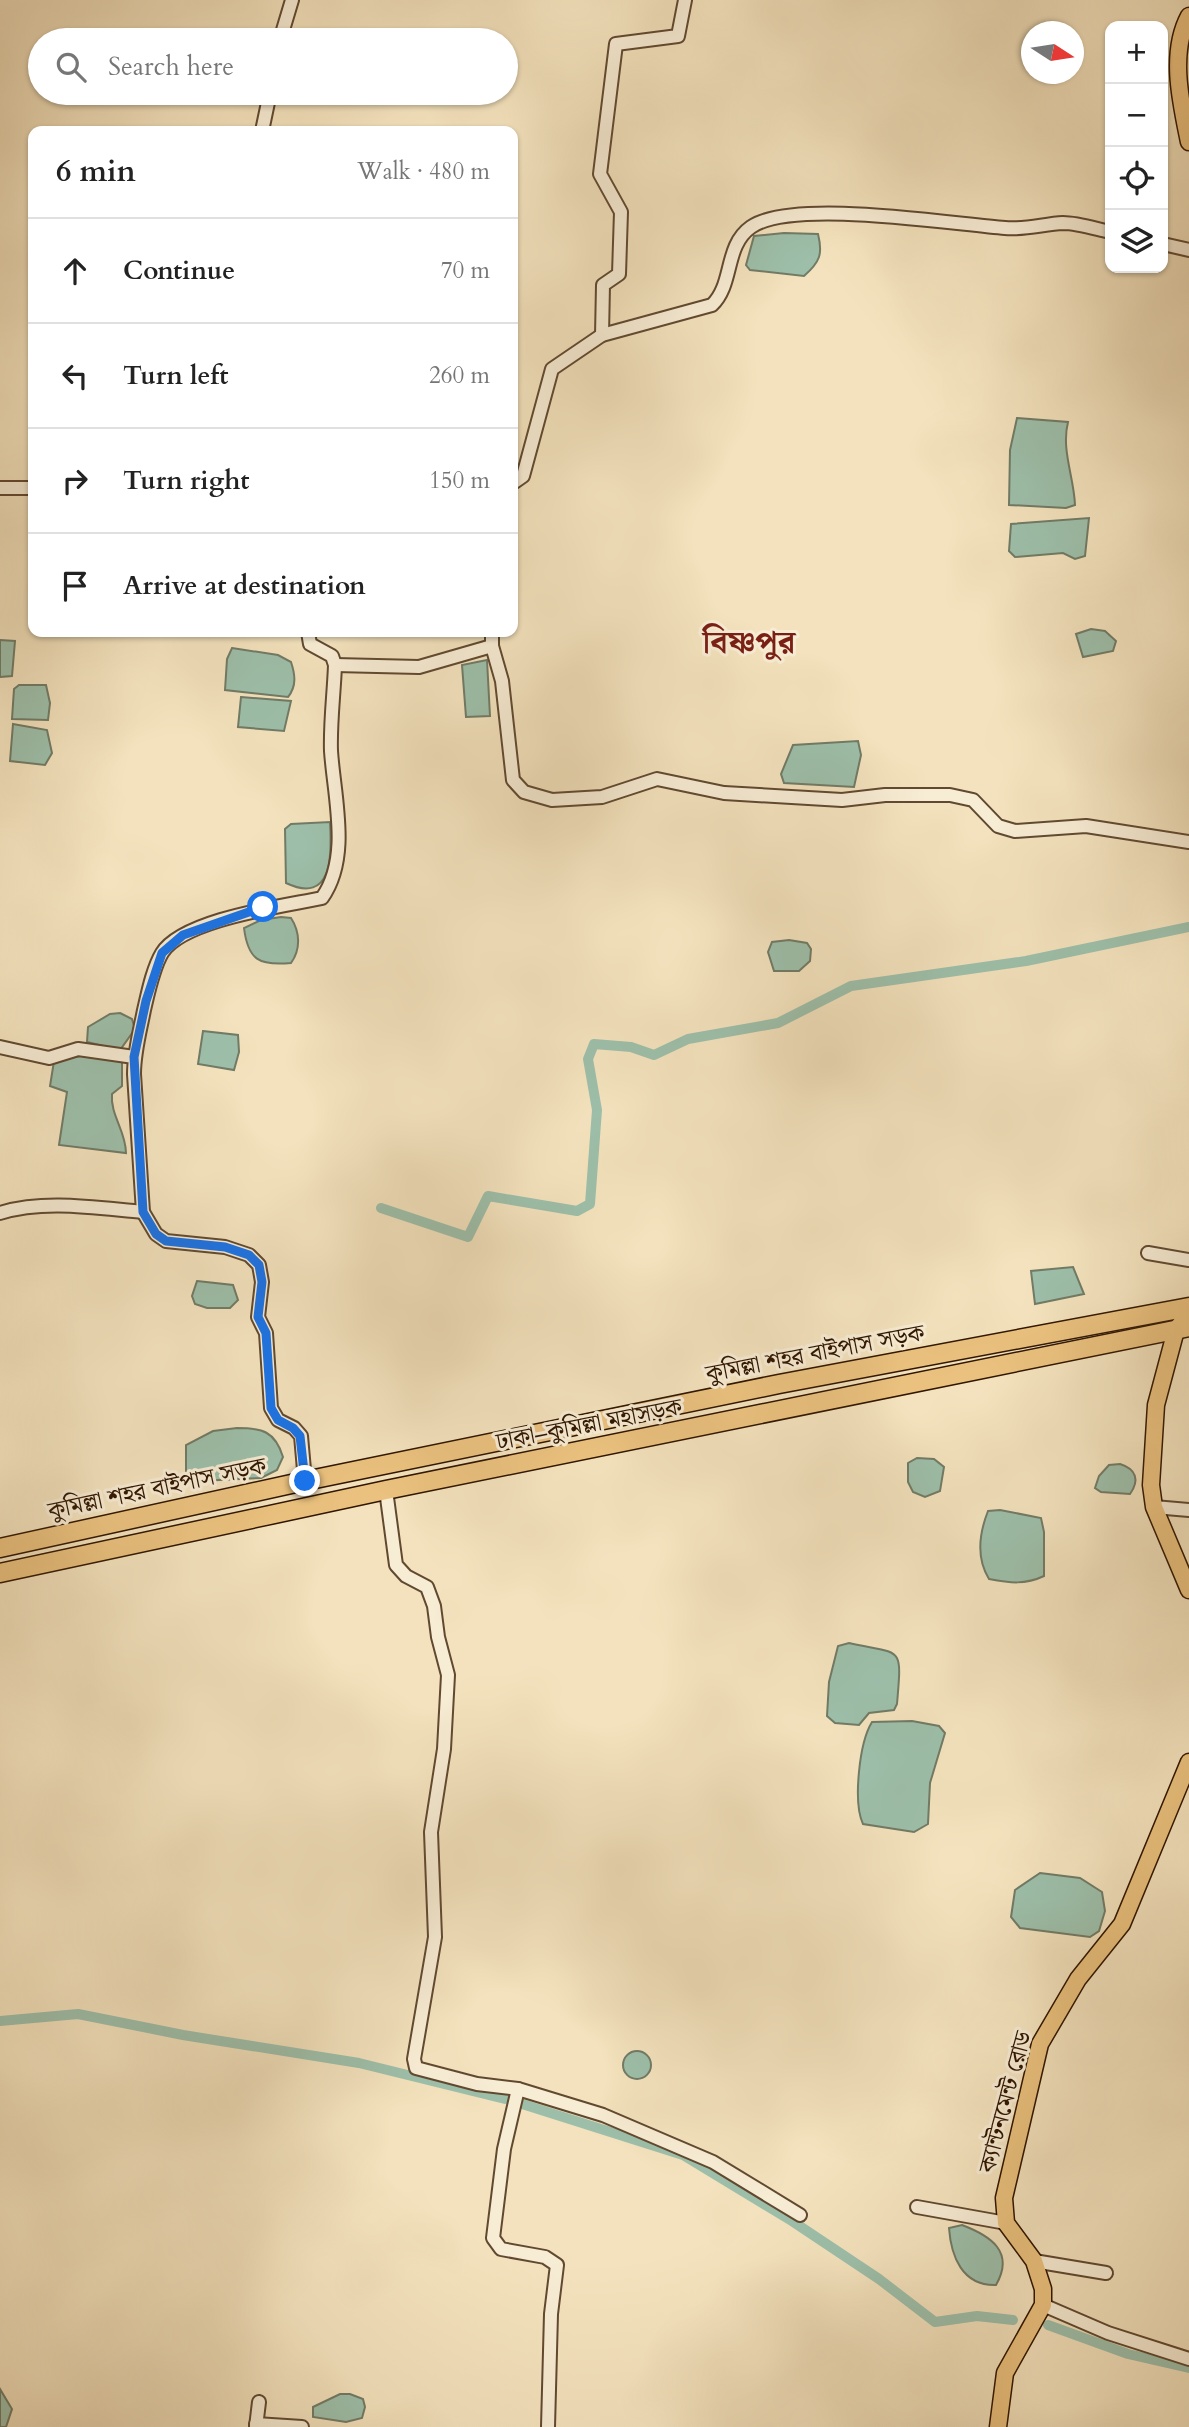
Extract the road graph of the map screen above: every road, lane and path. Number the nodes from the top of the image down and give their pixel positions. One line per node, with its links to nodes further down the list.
1 (292, 0): 4 (street)
2 (685, 0): 11 (street)
3 (1189, 16): 7 (main road)
4 (284, 28)
5 (267, 105): 6 (street)
6 (263, 126)
7 (1189, 142)
8 (1105, 231): 11 (street)
9 (1168, 245): 10 (street)
10 (1189, 250)
11 (603, 335): 12 (street)
12 (518, 480)
13 (0, 488): 14 (street)
14 (28, 488)
15 (309, 637): 18 (street)
16 (492, 637): 17 (street)
17 (492, 646): 18 (street); 19 (street)
18 (335, 665): 21 (street)
19 (1189, 842)
20 (0, 1048): 21 (street)
21 (134, 1057): 22 (street)
22 (143, 1212): 23 (street); 28 (street)
23 (0, 1213)
24 (1149, 1253): 25 (street)
25 (1189, 1260)
26 (1189, 1310): 27 (main road); 28 (highway, কুমিল্লা শহর বাইপাস সড়ক)
27 (1183, 1329): 29 (highway, ঢাকা–কুমিল্লা মহাসড়ক); 30 (main road)
28 (305, 1481): 32 (highway, কুমিল্লা শহর বাইপাস সড়ক)
29 (386, 1490): 33 (highway, ঢাকা–কুমিল্লা মহাসড়ক); 36 (street)
30 (1154, 1507): 31 (street); 34 (main road)
31 (1189, 1510)
32 (0, 1548)
33 (0, 1573)
34 (1189, 1590)
35 (1189, 1762): 39 (main road, ক্যান্টনমেন্ট রোড)
36 (518, 2089): 38 (street); 47 (street)
37 (917, 2207): 39 (street)
38 (800, 2215)
39 (1006, 2223): 40 (main road)
40 (1034, 2261): 41 (street); 42 (main road)
41 (1106, 2273)
42 (1043, 2305): 43 (street); 48 (main road)
43 (1189, 2359)
44 (259, 2402): 45 (street)
45 (256, 2425): 46 (street)
46 (302, 2427)
47 (548, 2427)
48 (998, 2427)

